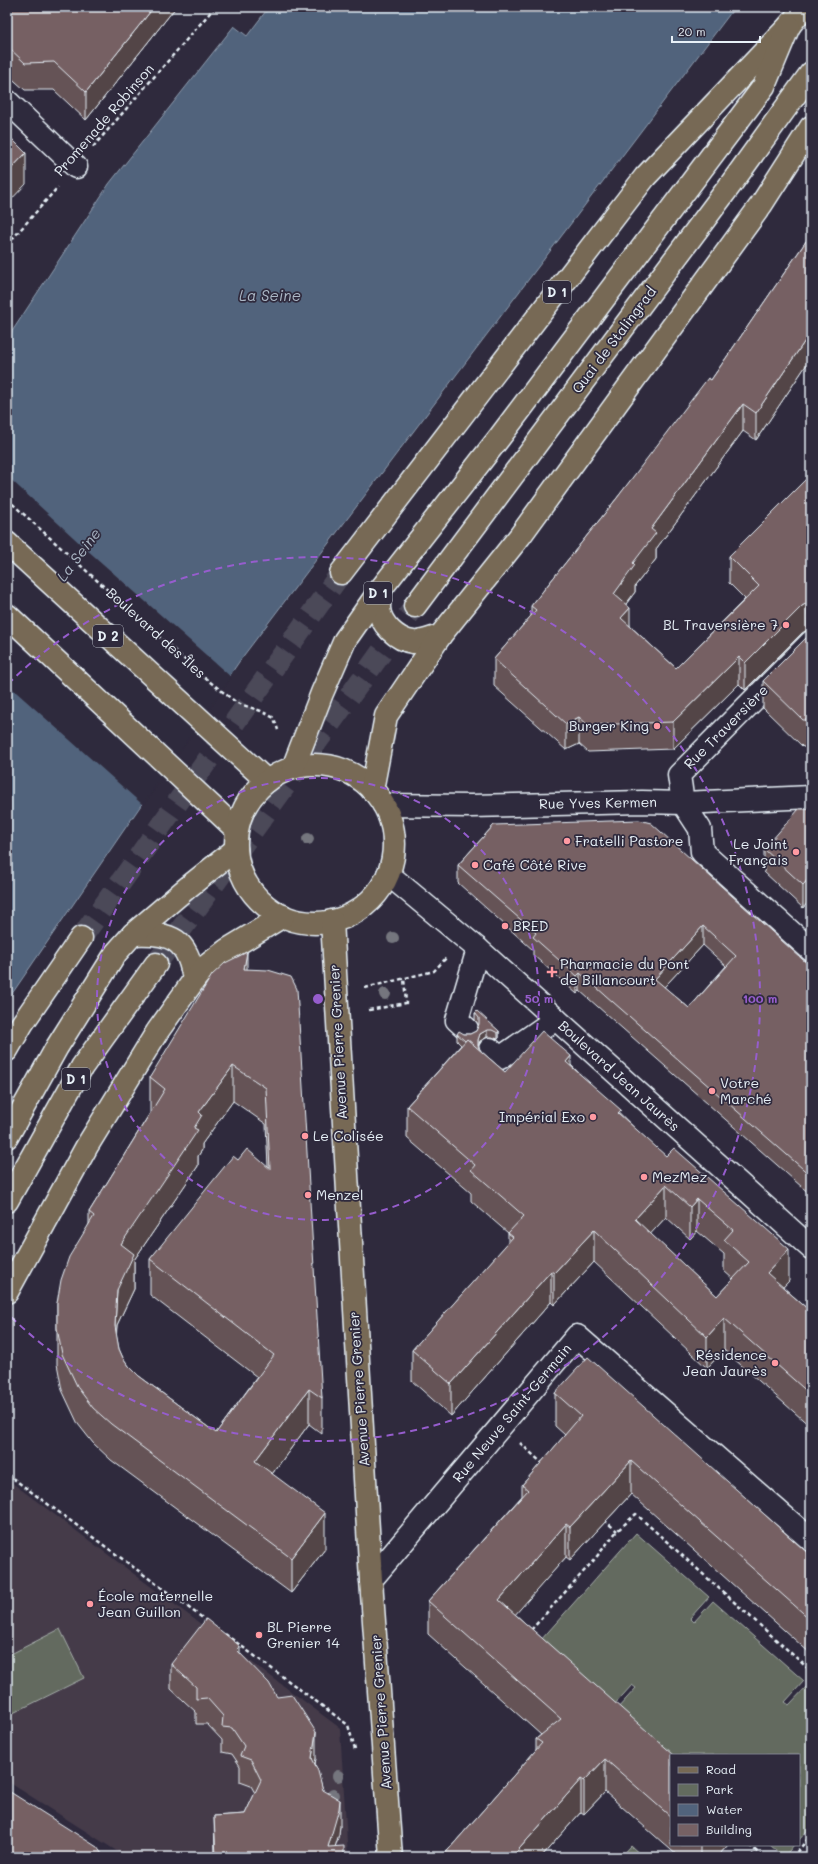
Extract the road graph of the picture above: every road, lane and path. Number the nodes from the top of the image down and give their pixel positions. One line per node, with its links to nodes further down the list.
1 (215, 7): 7 (path, Promenade Robinson)
2 (804, 7): 3 (main road, D 1)
3 (789, 26): 11 (main road, D 1); 12 (main road, D 1)
4 (811, 73): 13 (main road, Quai de Stalingrad)
5 (7, 101): 7 (street)
6 (811, 126): 15 (main road)
7 (76, 167): 8 (path, Promenade Robinson)
8 (7, 245)
9 (7, 499): 17 (path, Boulevard des Îles)
10 (7, 543): 18 (main road, D 2)
11 (341, 573)
12 (380, 590): 15 (main road, D 1); 17 (main road, D 1)
13 (415, 606)
14 (7, 614): 22 (main road)
15 (440, 636): 19 (main road)
16 (811, 642): 21 (street, Rue Traversière)
17 (293, 768): 18 (main road); 19 (main road)
18 (267, 781): 22 (main road)
19 (378, 797): 21 (street, Rue Yves Kermen); 23 (main road)
20 (811, 797): 21 (street, Rue Yves Kermen)
21 (683, 803): 29 (street)
22 (236, 840): 24 (main road); 26 (main road, D 1)
23 (388, 874): 25 (main road); 28 (street, Boulevard Jean Jaurès)
24 (283, 916): 25 (main road); 32 (main road)
25 (332, 921): 49 (main road, Avenue Pierre Grenier)
26 (133, 934): 32 (main road); 39 (main road, D 1)
27 (81, 938): 38 (main road)
28 (472, 944): 31 (path); 35 (street, Boulevard Jean Jaurès); 36 (street)
29 (811, 950)
30 (156, 964): 40 (main road, D 1)
31 (404, 978): 33 (path); 34 (path)
32 (194, 980): 42 (main road)
33 (365, 988)
34 (369, 1010)
35 (556, 1019): 37 (street); 41 (street, Boulevard Jean Jaurès)
36 (467, 1029)
37 (490, 1049)
38 (7, 1050)
39 (7, 1136)
40 (7, 1201)
41 (811, 1248)
42 (7, 1292)
43 (502, 1426): 44 (path); 48 (street, Rue Neuve Saint-Germain); 49 (street, Rue Neuve Saint-Germain)
44 (548, 1468)
45 (7, 1474): 50 (path)
46 (600, 1516): 47 (path)
47 (617, 1532): 52 (path); 53 (path)
48 (811, 1540)
49 (371, 1580): 54 (main road, Avenue Pierre Grenier)
50 (213, 1625)
51 (220, 1630): 54 (path)
52 (527, 1634)
53 (811, 1671)
54 (385, 1768): 58 (main road, Avenue Pierre Grenier)
55 (811, 1836): 61 (path)
56 (750, 1846): 57 (path)
57 (756, 1851): 59 (path); 60 (path)
58 (391, 1857)
59 (751, 1857)
60 (763, 1857)
61 (792, 1857)

